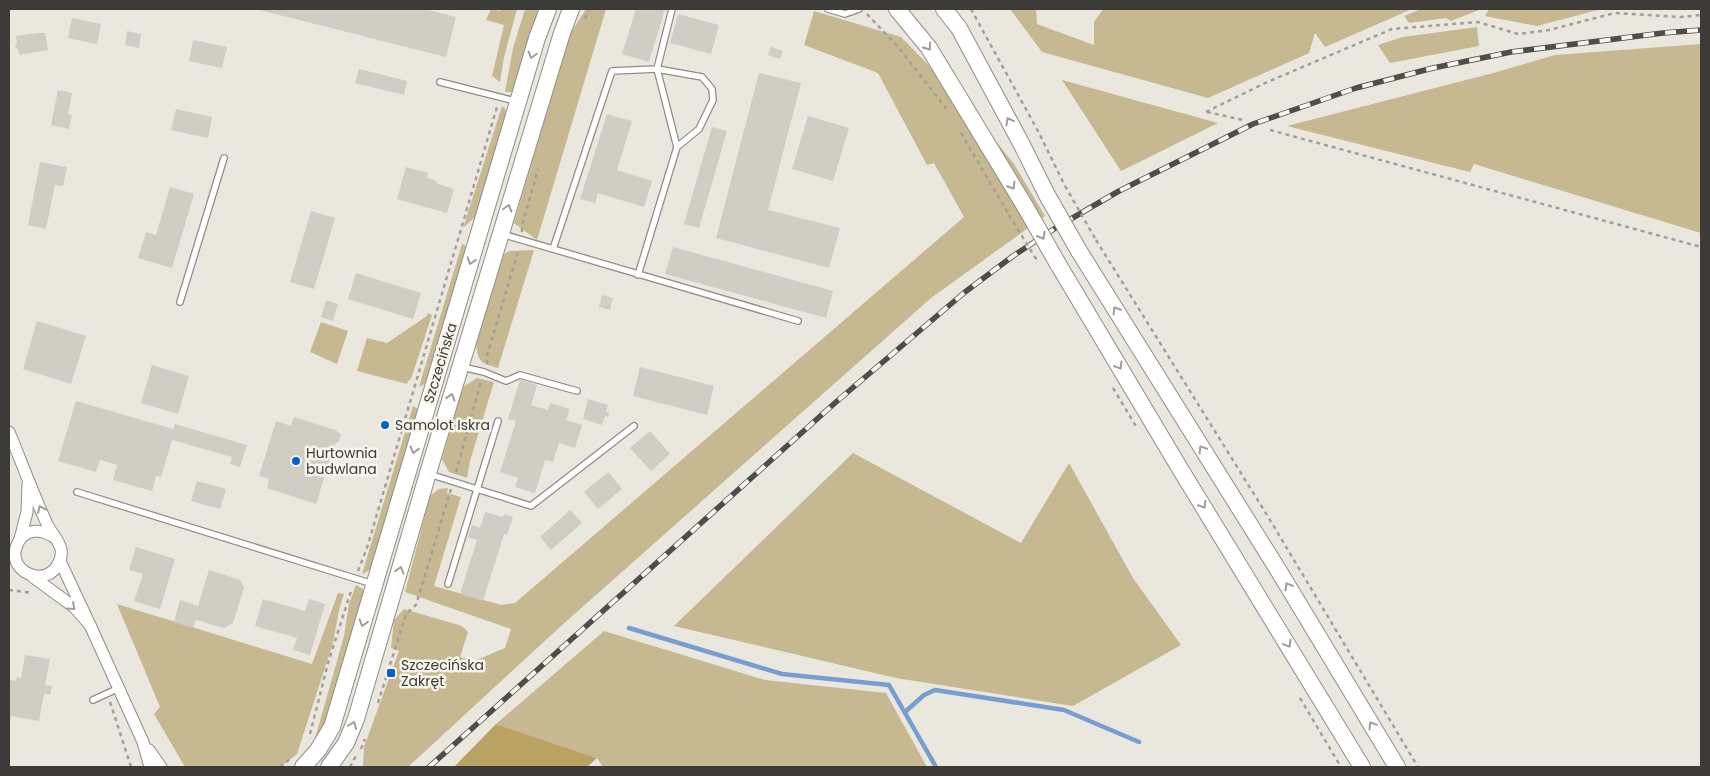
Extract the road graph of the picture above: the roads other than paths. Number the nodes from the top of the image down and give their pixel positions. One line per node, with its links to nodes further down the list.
1 (548, 9): 10 (main road, Szczecińska, one-way to 10)
2 (572, 9): 13 (main road, Szczecińska, one-way to 2)
3 (672, 9): 8 (lane)
4 (828, 9): 5 (lane)
5 (861, 9)
6 (897, 9): 42 (main road, one-way to 42, bridge)
7 (944, 9): 43 (main road, one-way to 7, bridge)
8 (657, 69): 11 (lane); 11 (lane); 14 (lane)
9 (440, 82): 10 (lane)
10 (519, 102): 32 (main road, Szczecińska, one-way to 32)
11 (677, 148): 15 (lane)
12 (224, 158): 16 (lane)
13 (500, 234): 14 (lane); 18 (main road, Szczecińska)
14 (553, 249): 15 (lane)
15 (638, 275): 17 (lane)
16 (180, 302)
17 (798, 321)
18 (461, 367): 19 (lane); 23 (main road, Szczecińska, one-way to 18)
19 (577, 392)
20 (498, 421): 25 (lane)
21 (634, 426): 25 (lane)
22 (9, 432): 24 (street)
23 (428, 473): 25 (lane); 41 (main road, Szczecińska, one-way to 23)
24 (29, 480): 27 (street, one-way to 24); 28 (street)
25 (477, 488): 33 (lane)
26 (77, 492): 32 (lane)
27 (55, 538): 28 (street); 30 (street)
28 (20, 539): 29 (street)
29 (12, 556): 31 (street)
30 (60, 561): 31 (street); 34 (street)
31 (33, 577): 34 (street, one-way to 34)
32 (375, 584): 40 (main road, Szczecińska, one-way to 40)
33 (448, 584)
34 (90, 625): 35 (street)
35 (119, 688): 36 (lane); 37 (street)
36 (93, 700)
37 (143, 742): 38 (street); 39 (street)
38 (150, 767)
39 (160, 767)
40 (303, 767)
41 (329, 767)
42 (1362, 767)
43 (1397, 767)

